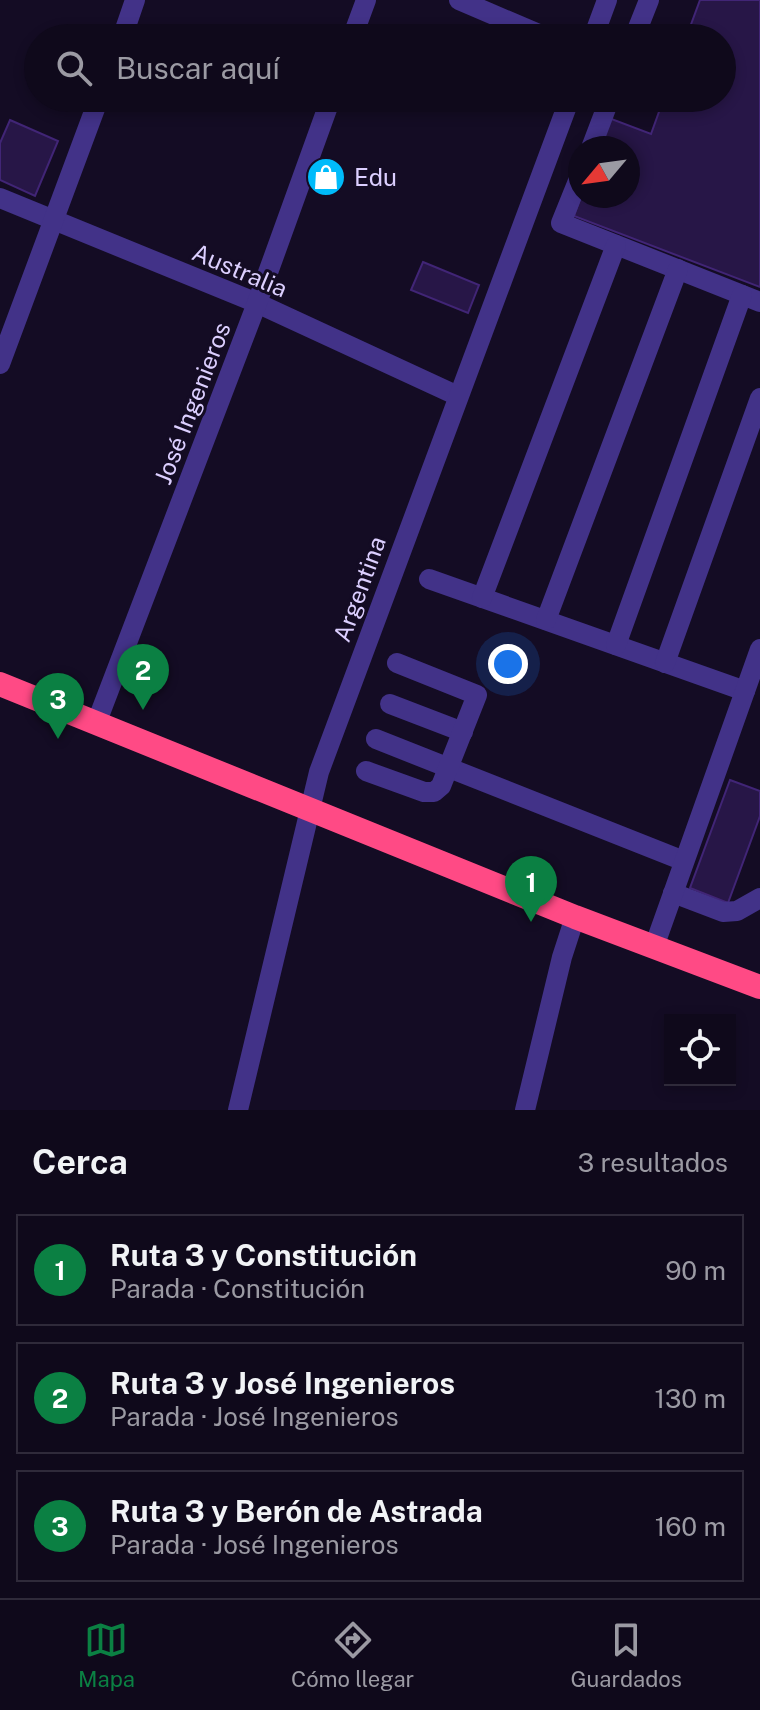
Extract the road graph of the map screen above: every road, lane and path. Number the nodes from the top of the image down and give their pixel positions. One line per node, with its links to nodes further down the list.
1 (135, 0): 6 (street)
2 (366, 0): 7 (street)
3 (459, 0): 8 (street)
4 (607, 0): 9 (street)
5 (649, 0): 10 (street)
6 (127, 24)
7 (357, 24)
8 (515, 24)
9 (598, 24)
10 (640, 24)
11 (94, 112): 18 (street)
12 (326, 112): 22 (street, José Ingenieros)
13 (565, 112): 24 (street, Argentina)
14 (605, 112): 15 (street)
15 (596, 136)
16 (0, 198): 18 (street, Australia)
17 (568, 206): 19 (street)
18 (54, 222): 22 (street, Australia); 23 (street)
19 (616, 245): 20 (street); 27 (street)
20 (678, 269): 21 (street); 28 (street)
21 (751, 298): 29 (street)
22 (257, 303): 24 (street, Australia); 36 (street, José Ingenieros)
23 (0, 364)
24 (458, 396): 41 (street, Argentina)
25 (760, 398): 32 (street)
26 (429, 579): 27 (street)
27 (482, 598): 28 (street)
28 (546, 620): 29 (street)
29 (616, 645): 32 (street)
30 (760, 649): 34 (street)
31 (397, 663): 37 (street)
32 (665, 663): 34 (street)
33 (0, 684): 36 (highway)
34 (745, 691): 42 (street)
35 (390, 704): 37 (street)
36 (96, 724): 41 (highway)
37 (463, 732): 39 (street)
38 (376, 739): 39 (street)
39 (448, 768): 40 (street); 42 (street)
40 (366, 771)
41 (311, 810): 45 (highway); 48 (street, Argentina)
42 (684, 861): 43 (street)
43 (673, 893): 44 (street); 46 (street)
44 (760, 898)
45 (575, 917): 46 (highway); 49 (street)
46 (654, 947): 47 (highway)
47 (760, 987)
48 (238, 1110)
49 (525, 1110)

